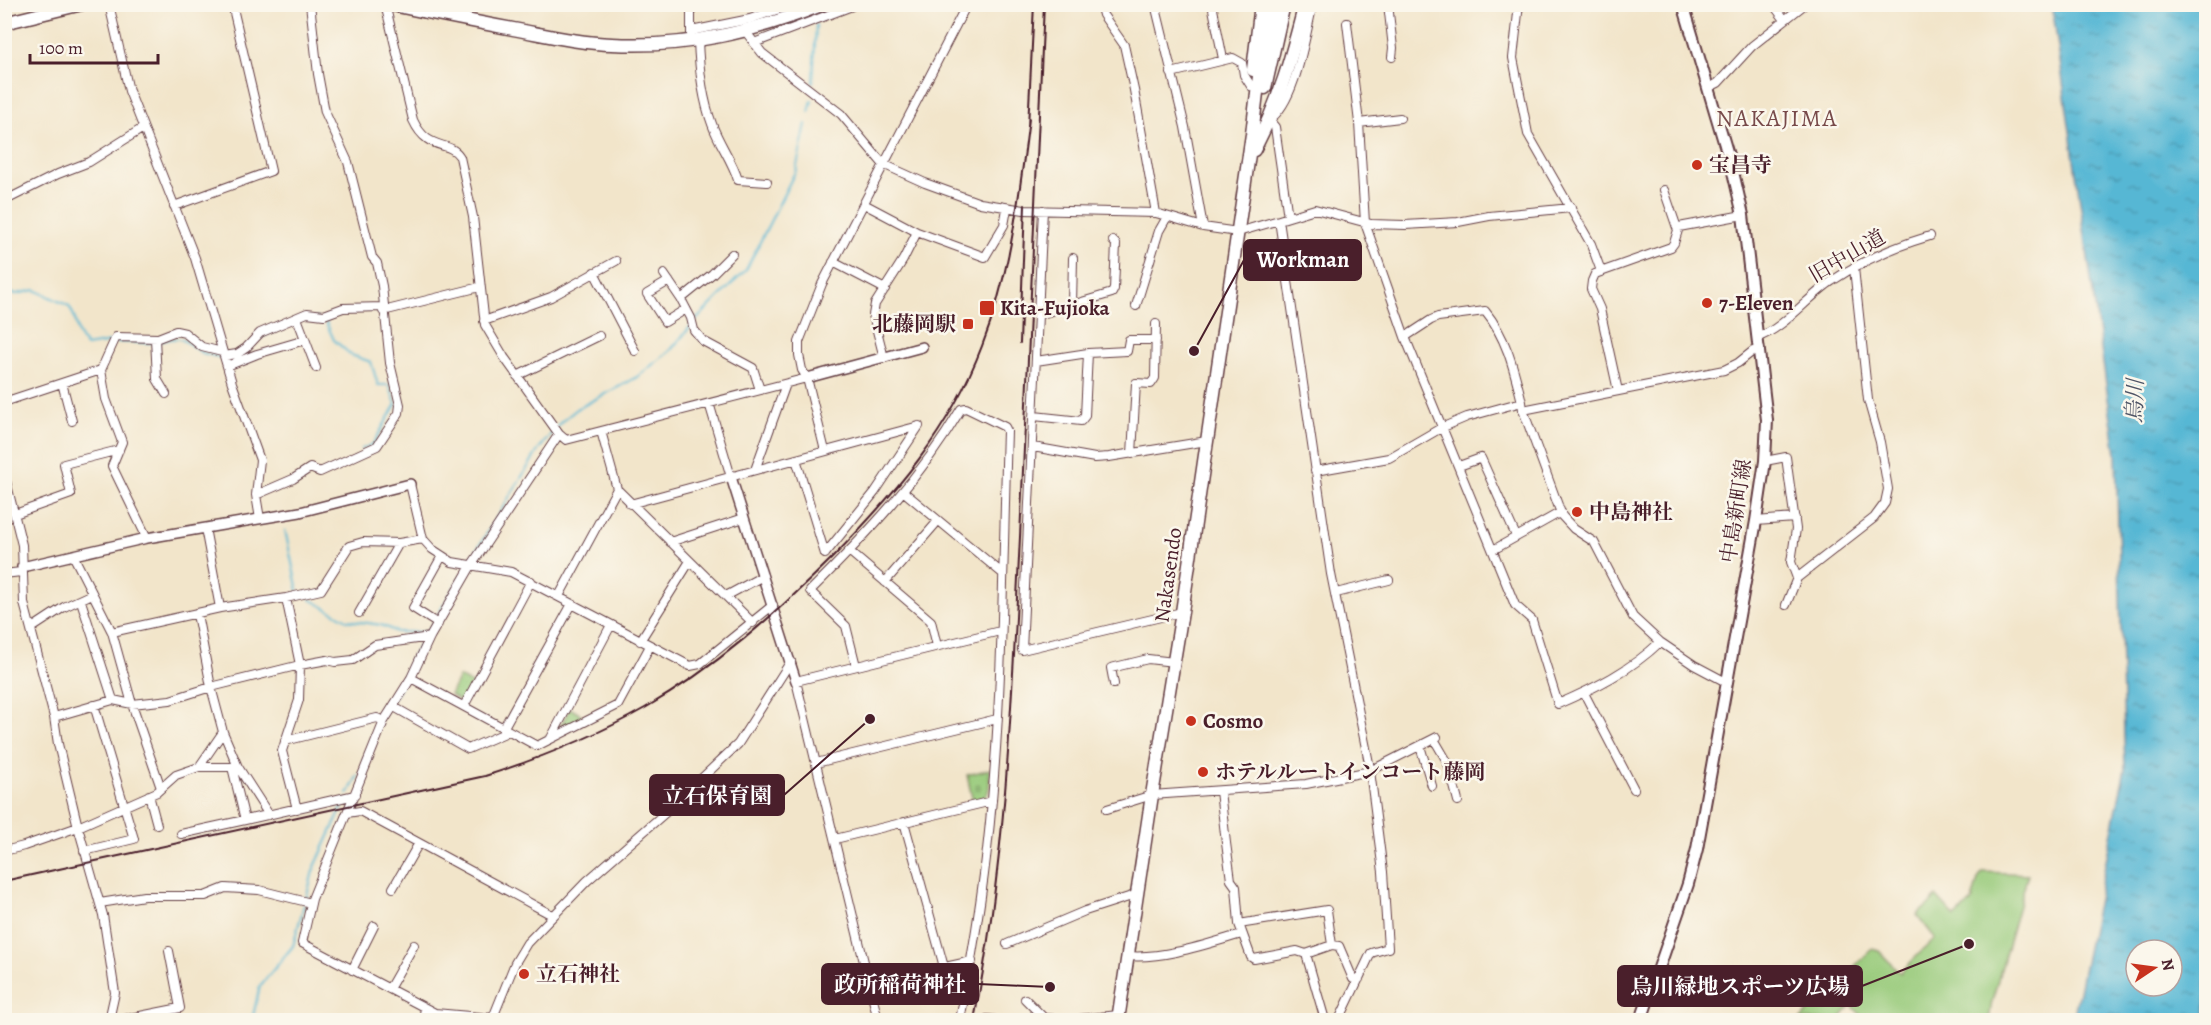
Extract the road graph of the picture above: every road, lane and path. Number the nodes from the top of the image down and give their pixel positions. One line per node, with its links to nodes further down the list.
1 (82, 4): 25 (main road)
2 (109, 4): 41 (street)
3 (232, 4): 49 (street)
4 (310, 4): 77 (street)
5 (387, 4): 26 (main road); 72 (street)
6 (464, 4): 26 (street)
7 (690, 4): 31 (street)
8 (794, 4): 31 (street)
9 (824, 4): 30 (main road)
10 (967, 4): 44 (street)
11 (1100, 4): 53 (street)
12 (1155, 4): 35 (street)
13 (1212, 4): 34 (street)
14 (1262, 4): 36 (main road)
15 (1274, 4): 42 (main road, Nakasendo)
16 (1284, 4): 42 (main road, Nakasendo)
17 (1305, 4): 39 (main road)
18 (1313, 4): 39 (street)
19 (1388, 4): 33 (street)
20 (1519, 4): 50 (street)
21 (1683, 4): 37 (main road, 中島新町線)
22 (1773, 4): 27 (street)
23 (1805, 4): 27 (street)
24 (852, 6): 32 (street)
25 (54, 8): 28 (main road)
26 (466, 20): 31 (main road)
27 (1785, 20): 37 (street)
28 (4, 23)
29 (1347, 23): 40 (street)
30 (746, 32): 31 (main road); 32 (street)
31 (693, 37): 45 (street)
32 (754, 42): 44 (street)
33 (1392, 57)
34 (1223, 59): 35 (street); 36 (street)
35 (1171, 73): 59 (street)
36 (1251, 86): 43 (main road)
37 (1708, 88): 54 (main road, 中島新町線)
38 (1400, 118): 40 (street)
39 (1269, 120): 43 (main road); 56 (street)
40 (1359, 123): 58 (street)
41 (143, 128): 47 (street); 49 (street)
42 (1252, 134): 43 (main road, Nakasendo)
43 (1248, 161): 62 (main road, Nakasendo)
44 (883, 164): 48 (street); 51 (street)
45 (767, 182)
46 (1664, 190): 60 (street)
47 (4, 201)
48 (864, 204): 61 (street); 68 (street)
49 (174, 206): 93 (street)
50 (1571, 208): 58 (street); 70 (street)
51 (1008, 209): 52 (street); 61 (street)
52 (1043, 210): 53 (street); 79 (street)
53 (1156, 213): 55 (street)
54 (1743, 215): 60 (street); 85 (main road, 中島新町線)
55 (1167, 217): 59 (street); 76 (street)
56 (1288, 217): 57 (street); 58 (street)
57 (1278, 220): 62 (street); 123 (street)
58 (1365, 223): 84 (street)
59 (1203, 227): 62 (street)
60 (1677, 228): 70 (street)
61 (917, 232): 73 (street)
62 (1238, 232): 114 (main road, Nakasendo)
63 (1930, 236): 69 (street, 旧中山道)
64 (1113, 241): 75 (street)
65 (732, 254): 74 (street)
66 (1073, 258): 75 (street)
67 (616, 261): 71 (street)
68 (833, 262): 73 (street); 100 (street)
69 (1854, 268): 85 (street, 旧中山道); 154 (street)
70 (1600, 271): 104 (street)
71 (594, 272): 81 (street); 91 (street)
72 (480, 287): 77 (street); 81 (street)
73 (885, 289): 94 (street)
74 (681, 299): 78 (street); 78 (street)
75 (1072, 305): 79 (street)
76 (1136, 306)
77 (383, 309): 80 (street); 129 (street)
78 (686, 309): 103 (street)
79 (1038, 315): 95 (street)
80 (297, 318): 87 (street); 93 (street)
81 (484, 321): 99 (street)
82 (1156, 324): 88 (street)
83 (599, 336): 99 (street)
84 (1405, 337): 108 (street); 111 (street)
85 (1758, 337): 90 (main road, 中島新町線)
86 (155, 338): 93 (street); 98 (street); 105 (street)
87 (305, 340): 96 (street); 97 (street)
88 (1156, 340): 92 (street); 118 (street)
89 (922, 347): 94 (street)
90 (1760, 349): 104 (street); 120 (main road, 中島新町線)
91 (634, 351)
92 (1088, 353): 95 (street); 109 (street)
93 (223, 354): 96 (street)
94 (884, 357): 100 (street)
95 (1036, 361): 109 (street)
96 (227, 366): 129 (street)
97 (316, 368)
98 (101, 370): 101 (street); 116 (street)
99 (517, 376): 113 (street)
100 (807, 378): 102 (street); 117 (street)
101 (62, 383): 106 (street); 110 (street)
102 (786, 384): 103 (street); 122 (street)
103 (760, 390): 107 (street)
104 (1618, 391): 108 (street)
105 (166, 394)
106 (4, 402)
107 (709, 403): 112 (street); 125 (street)
108 (1522, 406): 111 (street); 131 (street)
109 (1034, 416): 115 (street)
110 (72, 421)
111 (1442, 428): 121 (street); 123 (street)
112 (601, 431): 113 (street); 127 (street)
113 (559, 434): 149 (street)
114 (1207, 441): 118 (street); 168 (main road, Nakasendo)
115 (1033, 447): 118 (street); 168 (street)
116 (119, 450): 132 (street); 140 (street)
117 (825, 451): 119 (street); 119 (street)
118 (1132, 454)
119 (796, 459): 122 (street)
120 (1765, 461): 134 (street); 136 (main road, 中島新町線)
121 (1459, 466): 139 (street); 144 (street)
122 (755, 470): 125 (street)
123 (1315, 471): 158 (street)
124 (4, 473): 132 (street)
125 (731, 477): 130 (street); 133 (street)
126 (410, 484): 135 (street); 141 (street)
127 (616, 489): 130 (street); 160 (street)
128 (904, 492): 137 (street); 145 (street); 151 (street)
129 (255, 495): 135 (street)
130 (630, 504): 142 (street)
131 (1561, 512): 139 (street); 179 (street)
132 (15, 514): 150 (street)
133 (744, 518): 142 (street); 153 (street)
134 (1795, 518): 136 (street); 154 (street)
135 (260, 519): 138 (street)
136 (1756, 520): 188 (main road, 中島新町線)
137 (938, 521): 151 (street); 157 (street)
138 (205, 528): 140 (street); 167 (street)
139 (1516, 536): 144 (street)
140 (147, 538): 146 (street)
141 (423, 539): 143 (street); 147 (street)
142 (670, 542): 148 (street)
143 (399, 543): 162 (street); 169 (street)
144 (1493, 550): 191 (street)
145 (849, 552): 157 (street); 185 (street)
146 (73, 555): 150 (street); 159 (street)
147 (442, 556): 149 (street); 172 (street)
148 (690, 561): 161 (street); 178 (street)
149 (471, 566): 156 (street); 172 (street)
150 (22, 570): 152 (street); 174 (street)
151 (1002, 573): 175 (street)
152 (4, 574)
153 (763, 576): 161 (street); 165 (street)
154 (1797, 578): 166 (street)
155 (1389, 580): 158 (street)
156 (531, 581): 160 (street); 195 (street)
157 (885, 582): 181 (street)
158 (1336, 593): 208 (street)
159 (92, 594): 163 (street); 176 (street)
160 (559, 596): 164 (street)
161 (726, 596): 171 (street)
162 (286, 598): 167 (street); 184 (street)
163 (81, 601): 174 (street); 192 (street)
164 (572, 604): 173 (street); 200 (street)
165 (773, 605): 171 (street); 182 (street)
166 (1786, 605)
167 (220, 608): 170 (street)
168 (1182, 612): 183 (main road, Nakasendo)
169 (359, 613)
170 (198, 614): 176 (street); 190 (street)
171 (753, 623): 180 (street)
172 (438, 624): 177 (street)
173 (611, 626): 178 (street); 202 (street)
174 (32, 628): 197 (street)
175 (1000, 631): 181 (street); 198 (street)
176 (112, 632): 193 (street)
177 (430, 637): 184 (street); 186 (street)
178 (640, 641): 180 (street)
179 (1660, 642): 188 (street); 191 (street)
180 (650, 646): 202 (street)
181 (937, 646): 185 (street)
182 (791, 661): 187 (street); 236 (street)
183 (1174, 662): 189 (street); 215 (main road, Nakasendo)
184 (300, 665): 190 (street); 203 (street)
185 (856, 666): 187 (street)
186 (411, 678): 195 (street); 196 (street)
187 (796, 681): 205 (street)
188 (1726, 682): 265 (main road, 中島新町線)
189 (1114, 684)
190 (211, 687): 193 (street); 201 (street)
191 (1584, 693): 211 (street)
192 (113, 700): 193 (street); 194 (street)
193 (132, 704): 210 (street)
194 (94, 705): 197 (street); 218 (street)
195 (464, 706): 200 (street)
196 (394, 707): 199 (street); 200 (street)
197 (54, 717): 226 (street)
198 (997, 719): 205 (street); 216 (street)
199 (384, 721): 203 (street); 214 (street)
200 (504, 727): 202 (street)
201 (223, 732): 206 (street); 207 (street)
202 (550, 740)
203 (285, 741): 219 (street)
204 (1420, 746): 208 (street); 209 (street); 217 (street)
205 (816, 764): 228 (street)
206 (200, 767): 207 (street); 210 (street)
207 (235, 767): 222 (street); 223 (street)
208 (1370, 771): 212 (street); 249 (street)
209 (1432, 786)
210 (161, 788): 213 (street)
211 (1634, 789)
212 (1220, 791): 215 (street); 237 (street)
213 (149, 795): 218 (street); 225 (street)
214 (355, 795): 219 (street); 221 (street)
215 (1152, 795): 220 (street); 233 (main road, Nakasendo)
216 (992, 801): 224 (street); 246 (street)
217 (1458, 801)
218 (124, 806): 226 (street); 230 (street)
219 (297, 809): 222 (street)
220 (1107, 809)
221 (347, 813): 229 (street); 235 (street)
222 (269, 814): 223 (street)
223 (245, 820): 227 (street)
224 (904, 822): 228 (street); 247 (street)
225 (157, 825)
226 (78, 827): 230 (street); 231 (street)
227 (181, 834)
228 (835, 839): 250 (street)
229 (419, 843): 232 (street); 236 (street)
230 (84, 850): 234 (street)
231 (4, 851)
232 (393, 888)
233 (1138, 894): 240 (street); 245 (main road, Nakasendo)
234 (100, 903): 235 (street); 257 (street)
235 (311, 903): 248 (street)
236 (552, 915): 255 (street)
237 (1239, 924): 239 (street); 242 (street)
238 (374, 926): 248 (street)
239 (1242, 934): 244 (street); 245 (street)
240 (1007, 944)
241 (414, 945): 251 (street)
242 (1332, 945): 244 (street); 249 (street)
243 (169, 951): 258 (street)
244 (1306, 954): 263 (street)
245 (1128, 956): 254 (main road, Nakasendo)
246 (972, 961): 247 (street); 261 (street)
247 (944, 968): 250 (street)
248 (352, 970): 251 (street)
249 (1359, 979): 264 (street)
250 (869, 984): 260 (street)
251 (389, 988): 253 (street)
252 (1025, 999): 256 (street)
253 (425, 1008): 255 (street); 259 (street)
254 (1118, 1018): 262 (street)
255 (492, 1019)
256 (1043, 1019): 262 (street)
257 (109, 1020)
258 (120, 1020)
259 (423, 1020)
260 (878, 1020)
261 (960, 1020)
262 (1068, 1020)
263 (1325, 1020)
264 (1339, 1020)
265 (1641, 1020)

